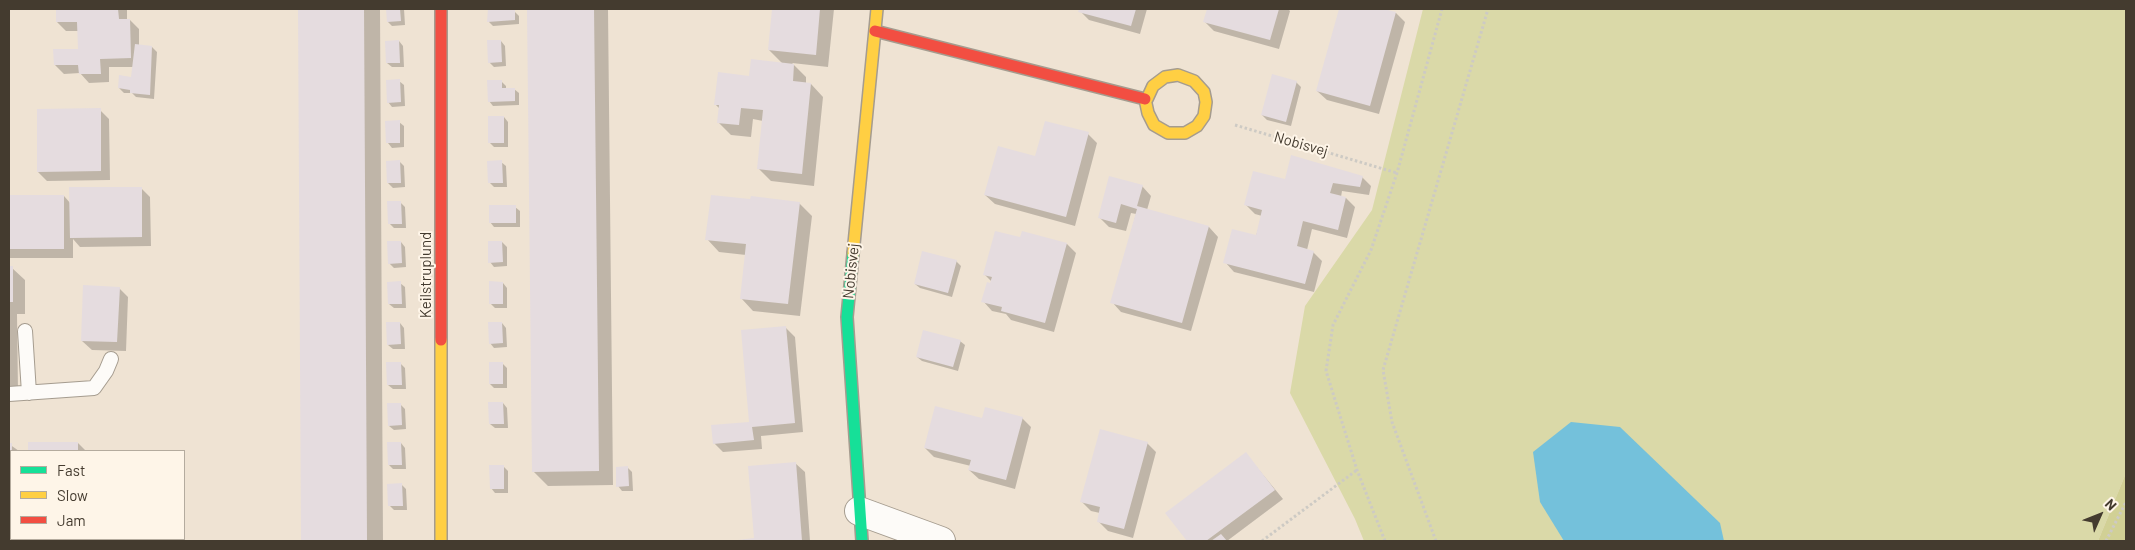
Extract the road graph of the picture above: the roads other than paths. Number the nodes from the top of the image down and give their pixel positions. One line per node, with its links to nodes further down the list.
1 (441, 9): 10 (street, Keilstruplund)
2 (878, 9): 3 (street, Nobisvej)
3 (875, 31): 4 (street); 9 (street, Nobisvej)
4 (1147, 99): 4 (street)
5 (26, 331): 7 (lane)
6 (111, 359): 7 (lane)
7 (29, 393): 8 (lane)
8 (9, 394)
9 (859, 511): 11 (street, Nobisvej); 12 (street)
10 (441, 541)
11 (862, 541)
12 (941, 541)

